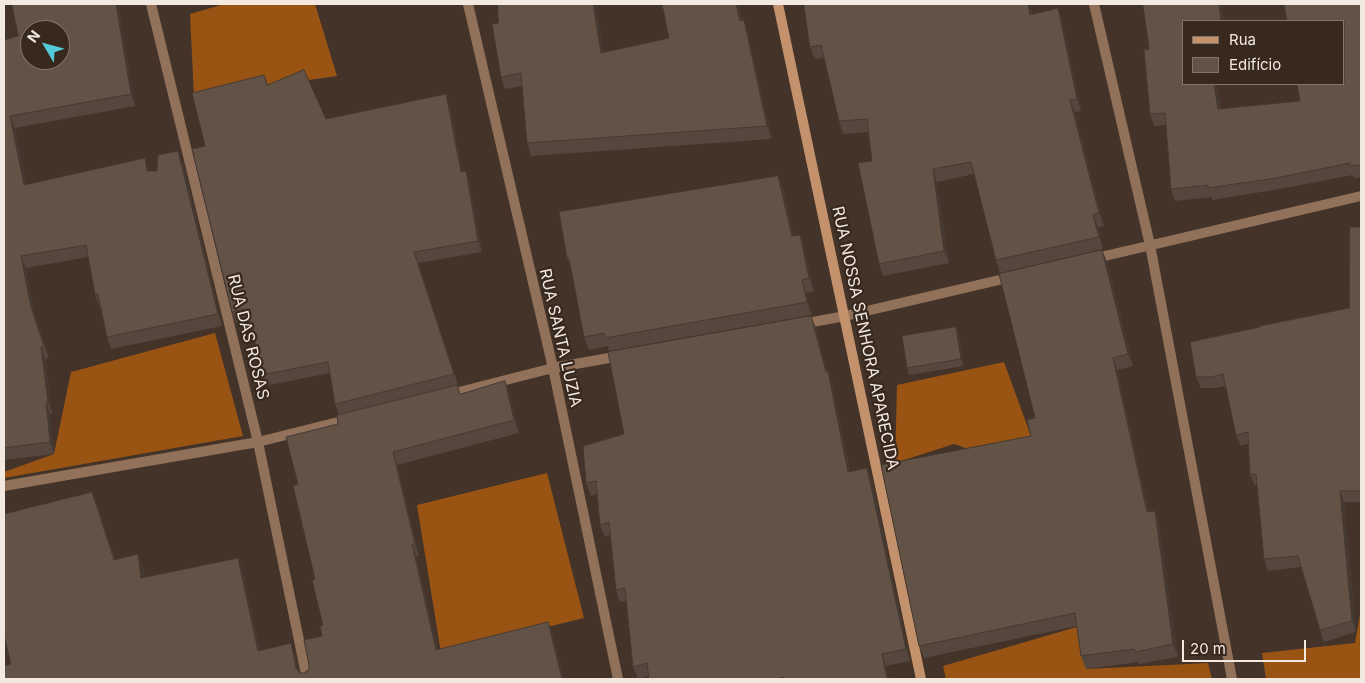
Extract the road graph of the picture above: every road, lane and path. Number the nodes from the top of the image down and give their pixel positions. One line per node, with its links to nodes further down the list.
1 (151, 4): 15 (street, RUA DAS ROSAS)
2 (468, 4): 12 (street, RUA SANTA LUZIA)
3 (778, 4): 9 (street, RUA NOSSA SENHORA APARECIDA)
4 (1094, 4): 6 (street)
5 (1361, 196): 6 (street)
6 (1150, 245): 7 (street); 20 (street)
7 (1083, 261)
8 (1026, 274): 9 (street)
9 (845, 316): 10 (street); 19 (street, RUA NOSSA SENHORA APARECIDA)
10 (787, 326)
11 (631, 354): 12 (street)
12 (552, 368): 13 (street); 18 (street, RUA SANTA LUZIA)
13 (438, 397)
14 (362, 416): 15 (street)
15 (258, 442): 16 (street); 17 (street, RUA DAS ROSAS)
16 (4, 486)
17 (307, 679)
18 (618, 679)
19 (921, 679)
20 (1232, 679)

